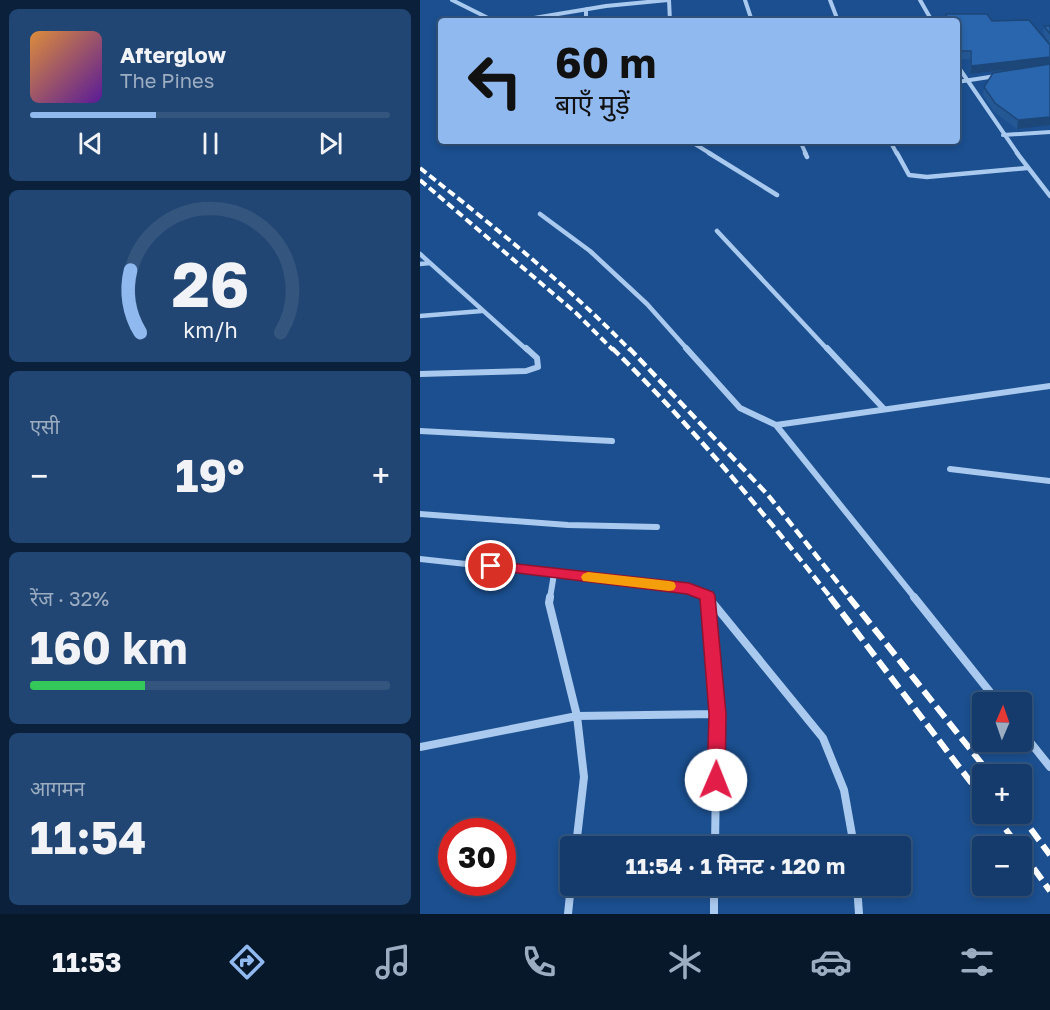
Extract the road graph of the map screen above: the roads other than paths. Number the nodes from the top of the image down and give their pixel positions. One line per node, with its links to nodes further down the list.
1 (452, 0): 7 (street)
2 (668, 0): 6 (street); 10 (street)
3 (745, 0): 11 (street)
4 (830, 0): 12 (street)
5 (920, 0): 13 (street)
6 (586, 9): 8 (street); 9 (street)
7 (488, 18)
8 (534, 18)
9 (586, 18)
10 (670, 18)
11 (751, 18)
12 (837, 18)
13 (930, 18)
14 (960, 70): 16 (street)
15 (998, 76): 16 (street)
16 (966, 81): 17 (street); 19 (street)
17 (960, 82)
18 (1050, 132): 19 (street)
19 (1003, 135): 24 (street)
20 (695, 144): 25 (street)
21 (801, 144): 23 (street)
22 (892, 144): 24 (street)
23 (807, 157)
24 (1027, 168): 26 (street)
25 (777, 195)
26 (1050, 196)
27 (540, 214): 37 (street)
28 (717, 231): 36 (street)
29 (420, 254): 30 (street)
30 (430, 263): 31 (street); 32 (street)
31 (420, 264)
32 (482, 311): 33 (street); 34 (street)
33 (420, 316)
34 (420, 374)
35 (1050, 386): 36 (street)
36 (884, 409): 37 (street)
37 (776, 425): 47 (street)
38 (420, 431): 39 (street)
39 (612, 441)
40 (950, 469): 41 (street)
41 (1050, 481)
42 (420, 514): 43 (street)
43 (657, 527)
44 (420, 559): 45 (street)
45 (554, 574): 46 (street); 49 (street)
46 (707, 596): 48 (street); 55 (street)
47 (990, 692)
48 (717, 714): 49 (street); 54 (street)
49 (577, 716): 51 (street); 53 (street)
50 (1032, 745): 52 (street)
51 (420, 747)
52 (1050, 768)
53 (577, 836)
54 (715, 836)
55 (852, 836)
56 (570, 896): 59 (street)
57 (714, 896): 60 (street)
58 (858, 896): 61 (street)
59 (568, 914)
60 (714, 914)
61 (859, 914)

